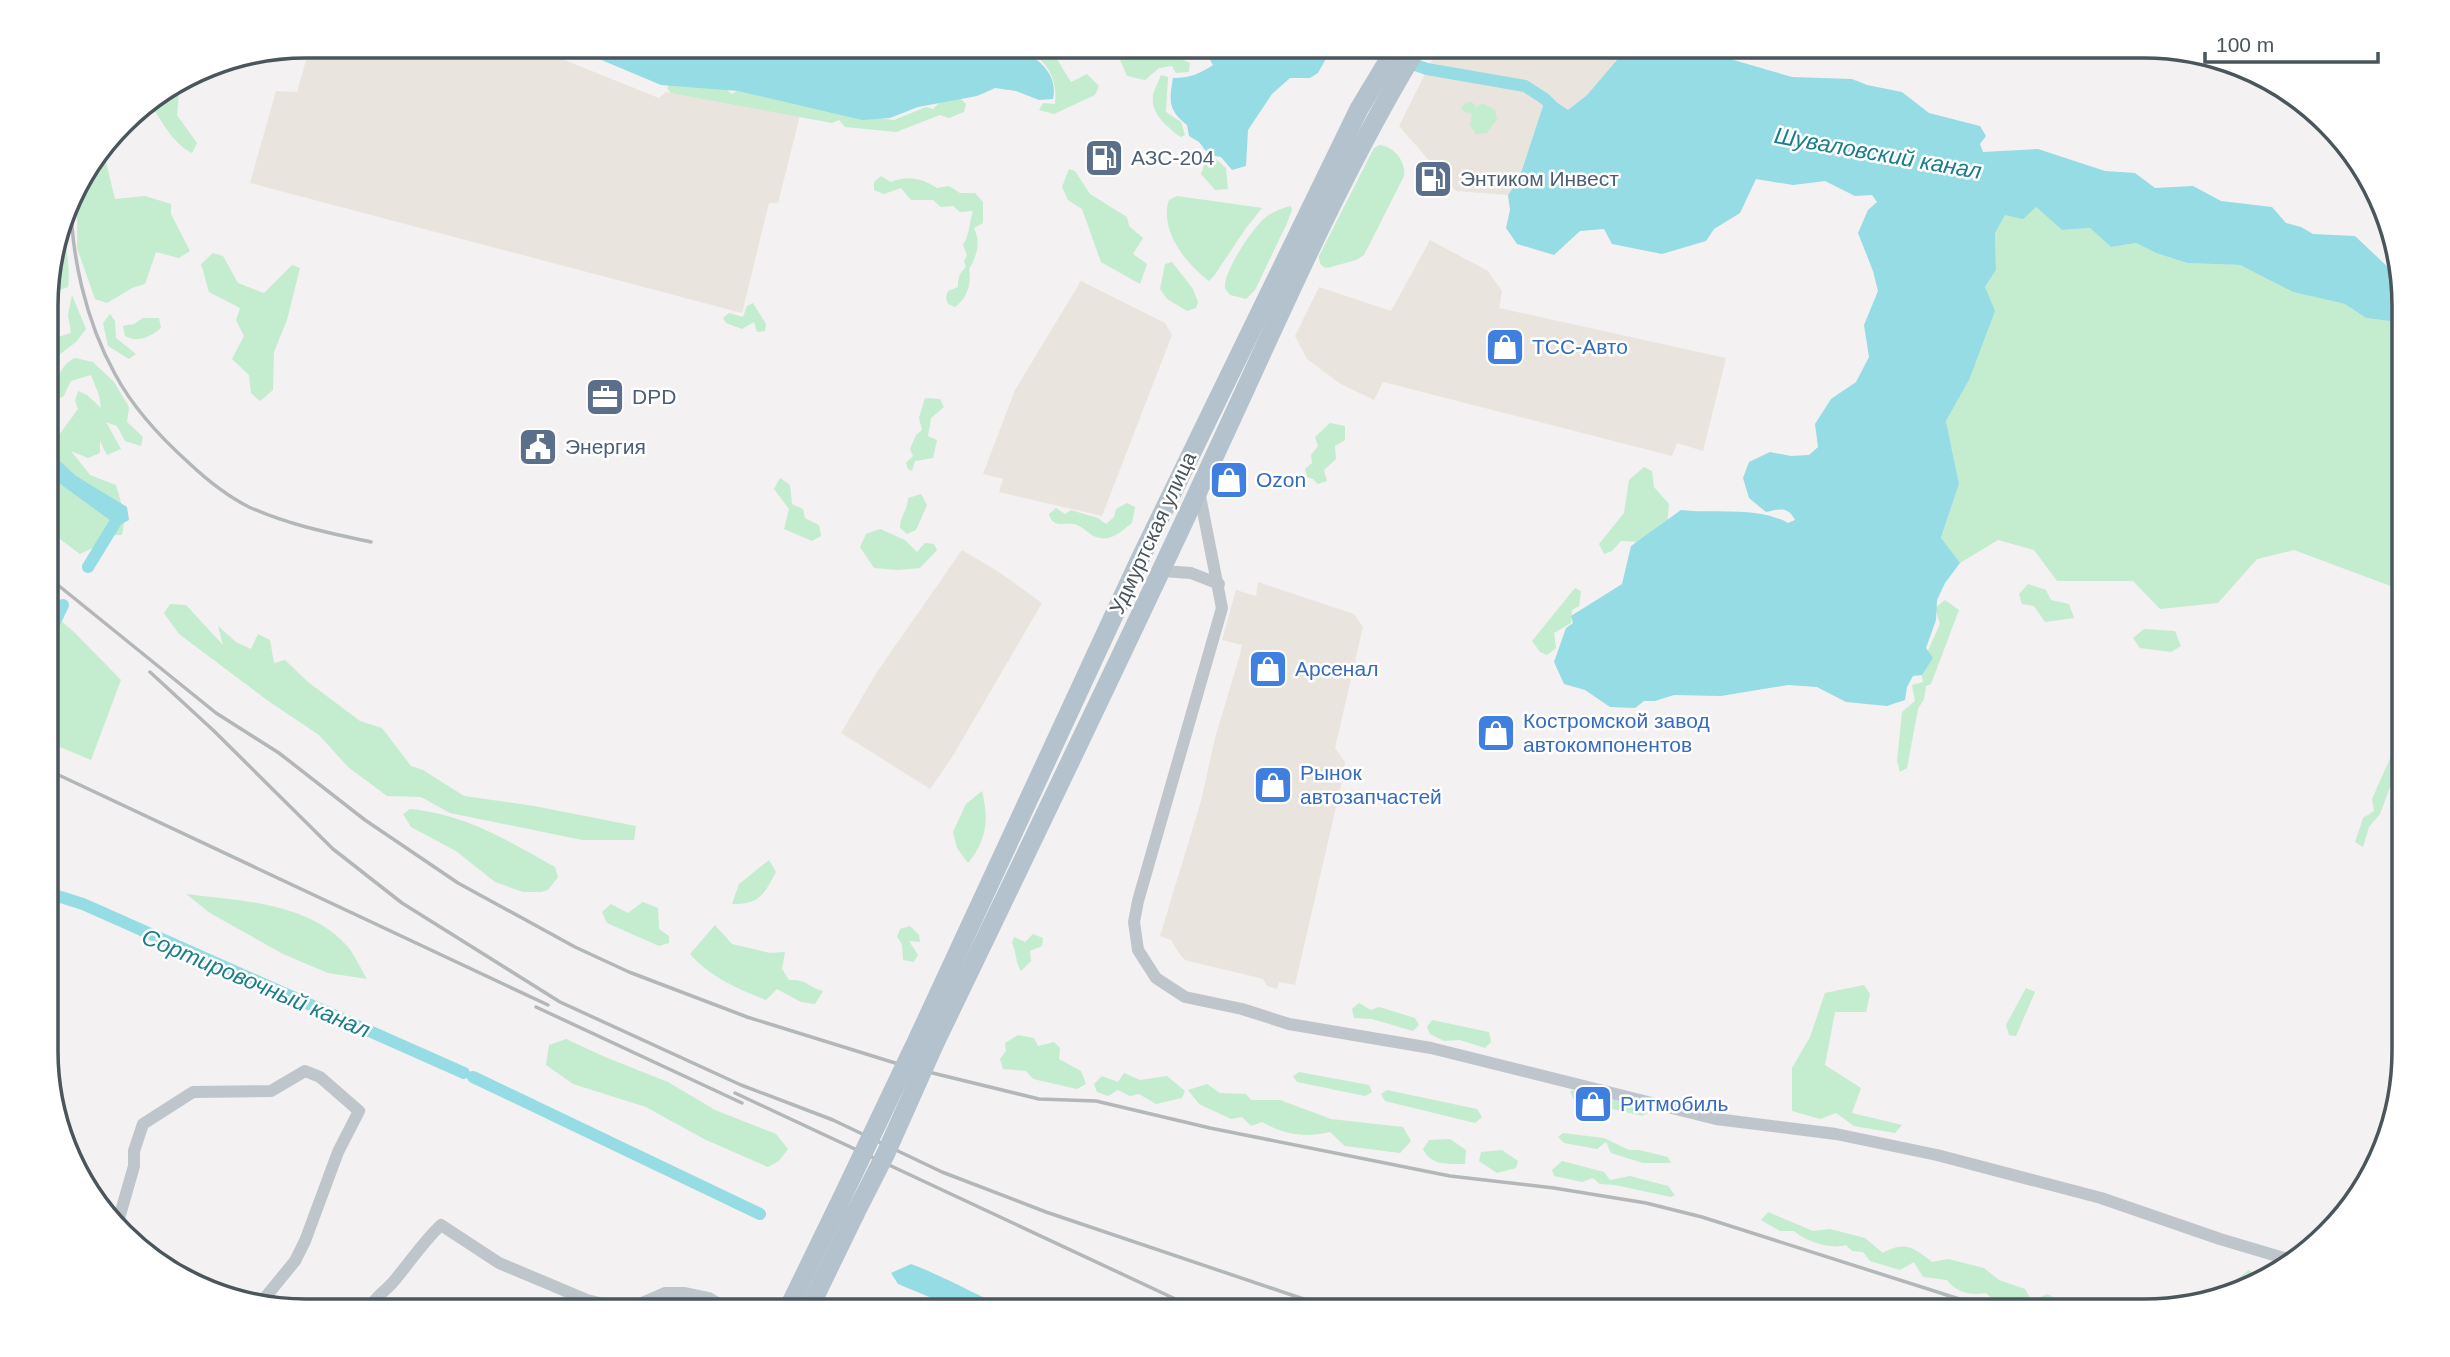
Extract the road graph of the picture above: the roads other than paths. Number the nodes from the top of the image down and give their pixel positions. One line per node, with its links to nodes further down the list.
1 (1393, 58): 3 (main road, Удмуртская улица)
2 (1407, 58): 3 (main road, Удмуртская улица)
3 (1385, 82): 4 (main road, Удмуртская улица); 7 (main road, Удмуртская улица)
4 (1199, 490): 5 (main road, Удмуртская улица); 6 (street)
5 (1161, 571): 6 (street); 7 (main road, Удмуртская улица)
6 (1219, 584): 10 (street)
7 (927, 1040): 8 (main road, bridge)
8 (846, 1210): 16 (main road); 17 (main road)
9 (120, 1216): 11 (street)
10 (2282, 1257)
11 (267, 1296)
12 (379, 1299): 13 (street)
13 (584, 1299)
14 (652, 1299): 15 (street)
15 (711, 1299)
16 (794, 1299)
17 (813, 1299)

